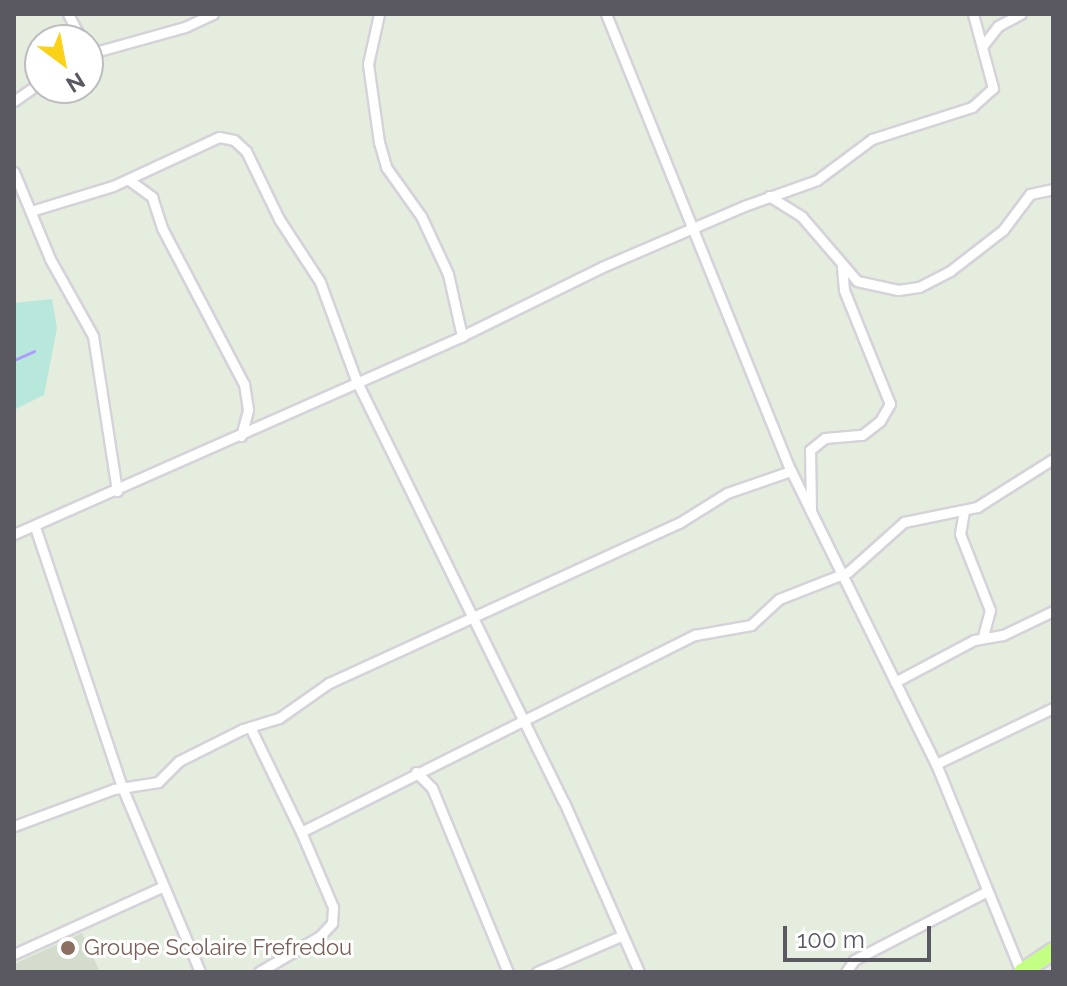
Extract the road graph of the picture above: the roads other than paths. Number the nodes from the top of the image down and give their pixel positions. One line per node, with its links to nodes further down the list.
1 (213, 14): 7 (street)
2 (379, 14): 15 (street)
3 (606, 14): 13 (street)
4 (973, 14): 6 (street)
5 (1021, 14): 6 (street)
6 (984, 44): 11 (street)
7 (104, 50)
8 (14, 172): 12 (street)
9 (129, 180): 12 (street); 16 (street); 17 (street)
10 (1053, 189): 14 (street)
11 (769, 196): 13 (street); 14 (street)
12 (31, 211): 20 (street)
13 (691, 229): 15 (street); 19 (street)
14 (842, 267): 22 (street)
15 (462, 336): 16 (street)
16 (356, 380): 17 (street); 27 (street)
17 (241, 436): 20 (street)
18 (1053, 459): 21 (street)
19 (791, 471): 22 (street); 27 (street)
20 (117, 491): 23 (street)
21 (964, 511): 25 (street); 28 (street)
22 (812, 516): 25 (street)
23 (35, 527): 24 (street); 35 (street)
24 (14, 534)
25 (841, 575): 29 (street); 31 (street)
26 (1053, 611): 28 (street)
27 (468, 616): 31 (street); 32 (street)
28 (983, 636): 29 (street)
29 (895, 682): 33 (street)
30 (1053, 708): 33 (street)
31 (524, 720): 34 (street); 40 (street)
32 (250, 727): 35 (street); 37 (street)
33 (936, 764): 39 (street)
34 (416, 772): 37 (street); 45 (street)
35 (122, 787): 36 (street); 38 (street)
36 (14, 826)
37 (301, 832): 44 (street)
38 (162, 887): 42 (street); 43 (street)
39 (986, 892): 48 (street); 49 (street)
40 (621, 936): 46 (street); 47 (street)
41 (1053, 951): 49 (highway)
42 (14, 954)
43 (200, 972)
44 (259, 972)
45 (508, 972)
46 (537, 972)
47 (639, 972)
48 (846, 972)
49 (1022, 972)

